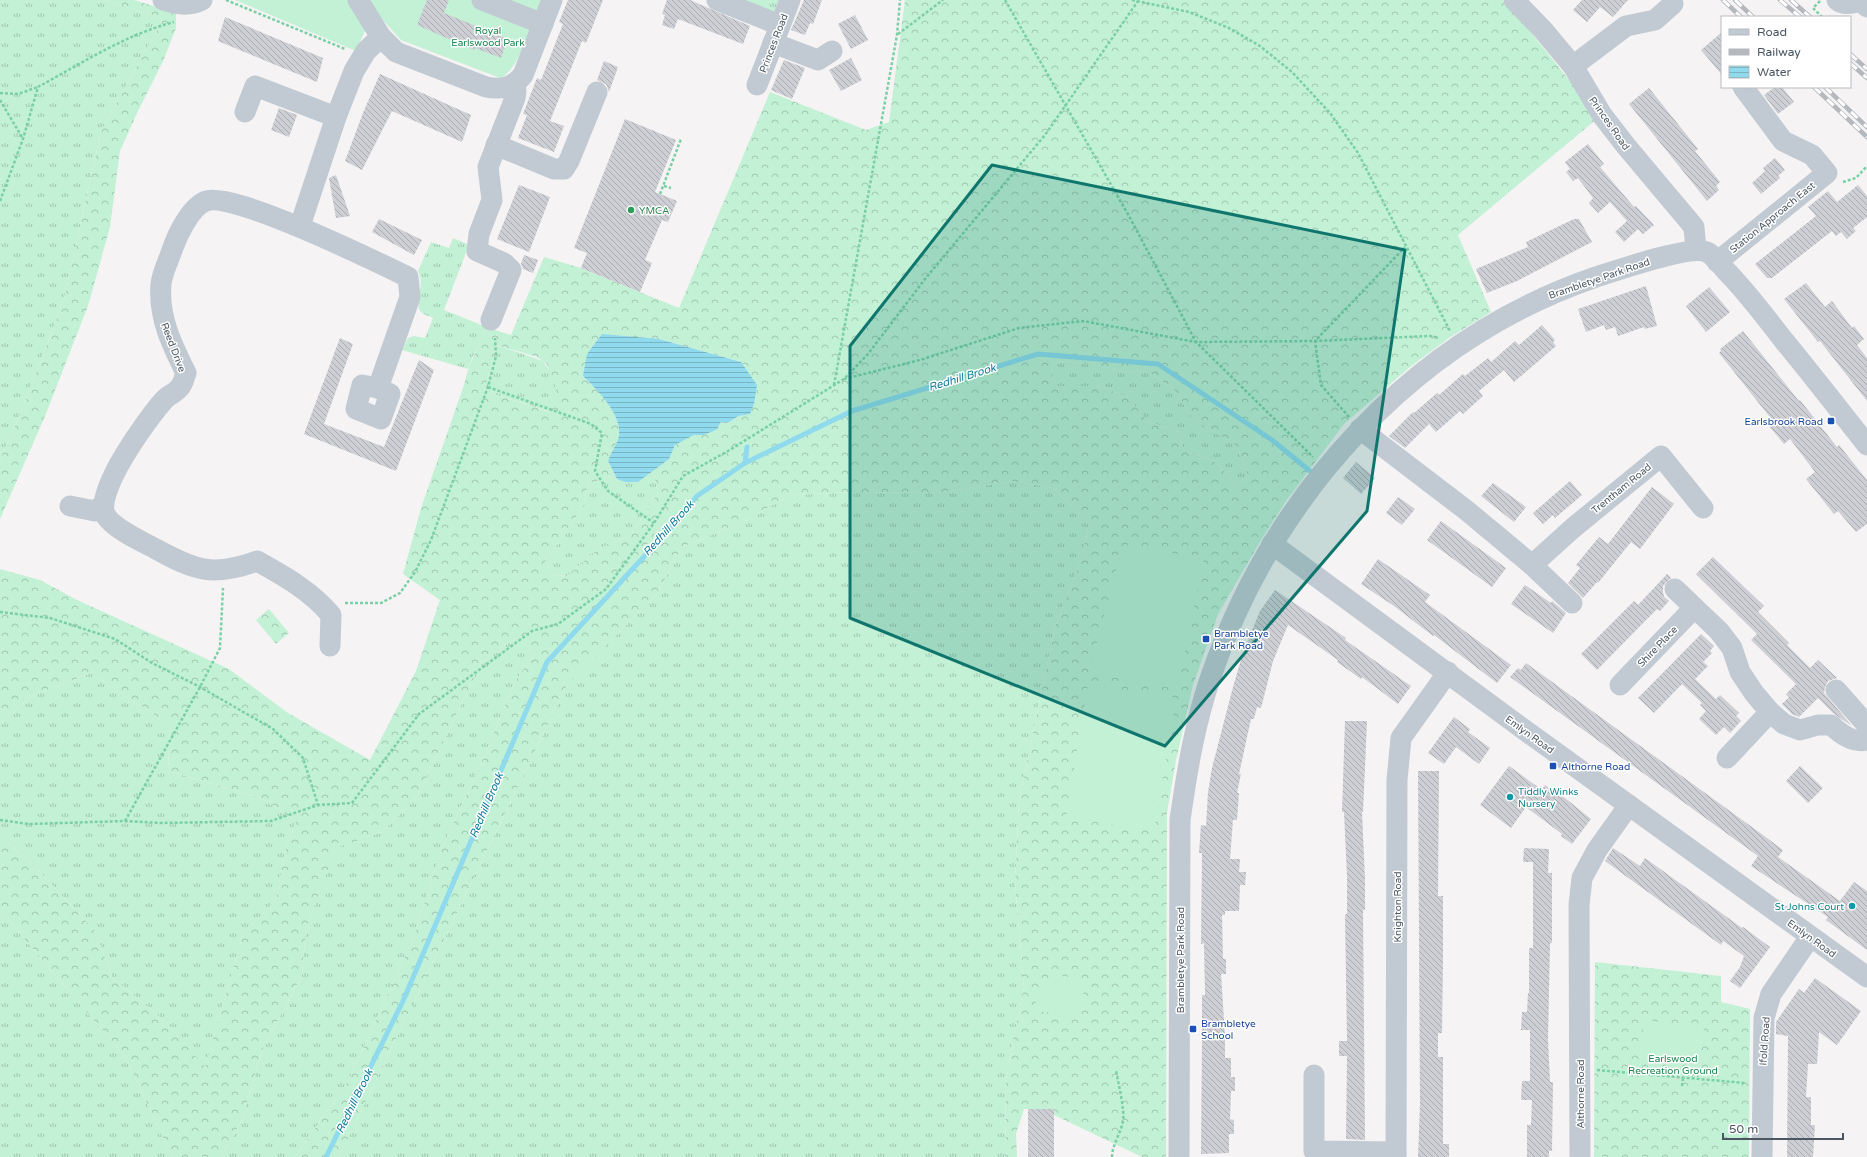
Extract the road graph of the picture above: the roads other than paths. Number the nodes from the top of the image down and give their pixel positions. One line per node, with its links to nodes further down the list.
1 (163, 0): 2 (street)
2 (202, 0)
3 (358, 0): 14 (street)
4 (482, 0): 12 (street)
5 (552, 0): 12 (street)
6 (718, 0): 13 (street)
7 (790, 0): 13 (street, Princes Road)
8 (1514, 0): 16 (street, Princes Road)
9 (1828, 0): 11 (street)
10 (1673, 4): 16 (street)
11 (1867, 7)
12 (543, 24): 17 (street)
13 (777, 34): 15 (street); 18 (street, Princes Road)
14 (381, 37): 17 (street); 22 (street)
15 (832, 51)
16 (1573, 66): 25 (street, Princes Road)
17 (513, 84): 23 (street)
18 (757, 86)
19 (1744, 88): 26 (street, Station Approach East)
20 (597, 92): 23 (street)
21 (245, 112): 22 (street)
22 (336, 117): 24 (street)
23 (496, 145): 27 (street)
24 (300, 226): 28 (street, Reed Drive); 31 (street, Reed Drive)
25 (1696, 250): 26 (street); 29 (street, Brambletye Park Road)
26 (1717, 262): 30 (street)
27 (491, 320)
28 (378, 388)
29 (1360, 429): 34 (street, Brambletye Park Road); 35 (street)
30 (1867, 445)
31 (103, 505): 32 (street); 39 (street)
32 (70, 506)
33 (1703, 508): 35 (street, Trentham Road)
34 (1272, 544): 40 (street, Emlyn Road); 52 (street, Brambletye Park Road)
35 (1532, 566): 37 (street)
36 (1675, 589): 38 (street)
37 (1572, 603)
38 (1694, 608): 41 (street, Shire Place); 43 (street)
39 (330, 646)
40 (1448, 672): 47 (street, Emlyn Road); 51 (street, Knighton Road)
41 (1620, 685)
42 (1836, 690): 44 (street)
43 (1770, 712): 45 (street); 46 (street)
44 (1867, 725)
45 (1867, 740)
46 (1727, 758)
47 (1629, 805): 48 (street, Emlyn Road); 53 (street, Althorne Road)
48 (1810, 937): 49 (street, Emlyn Road); 54 (street, Ifold Road)
49 (1867, 977)
50 (1314, 1075): 51 (street)
51 (1396, 1154)
52 (1179, 1157)
53 (1580, 1157)
54 (1762, 1157)

